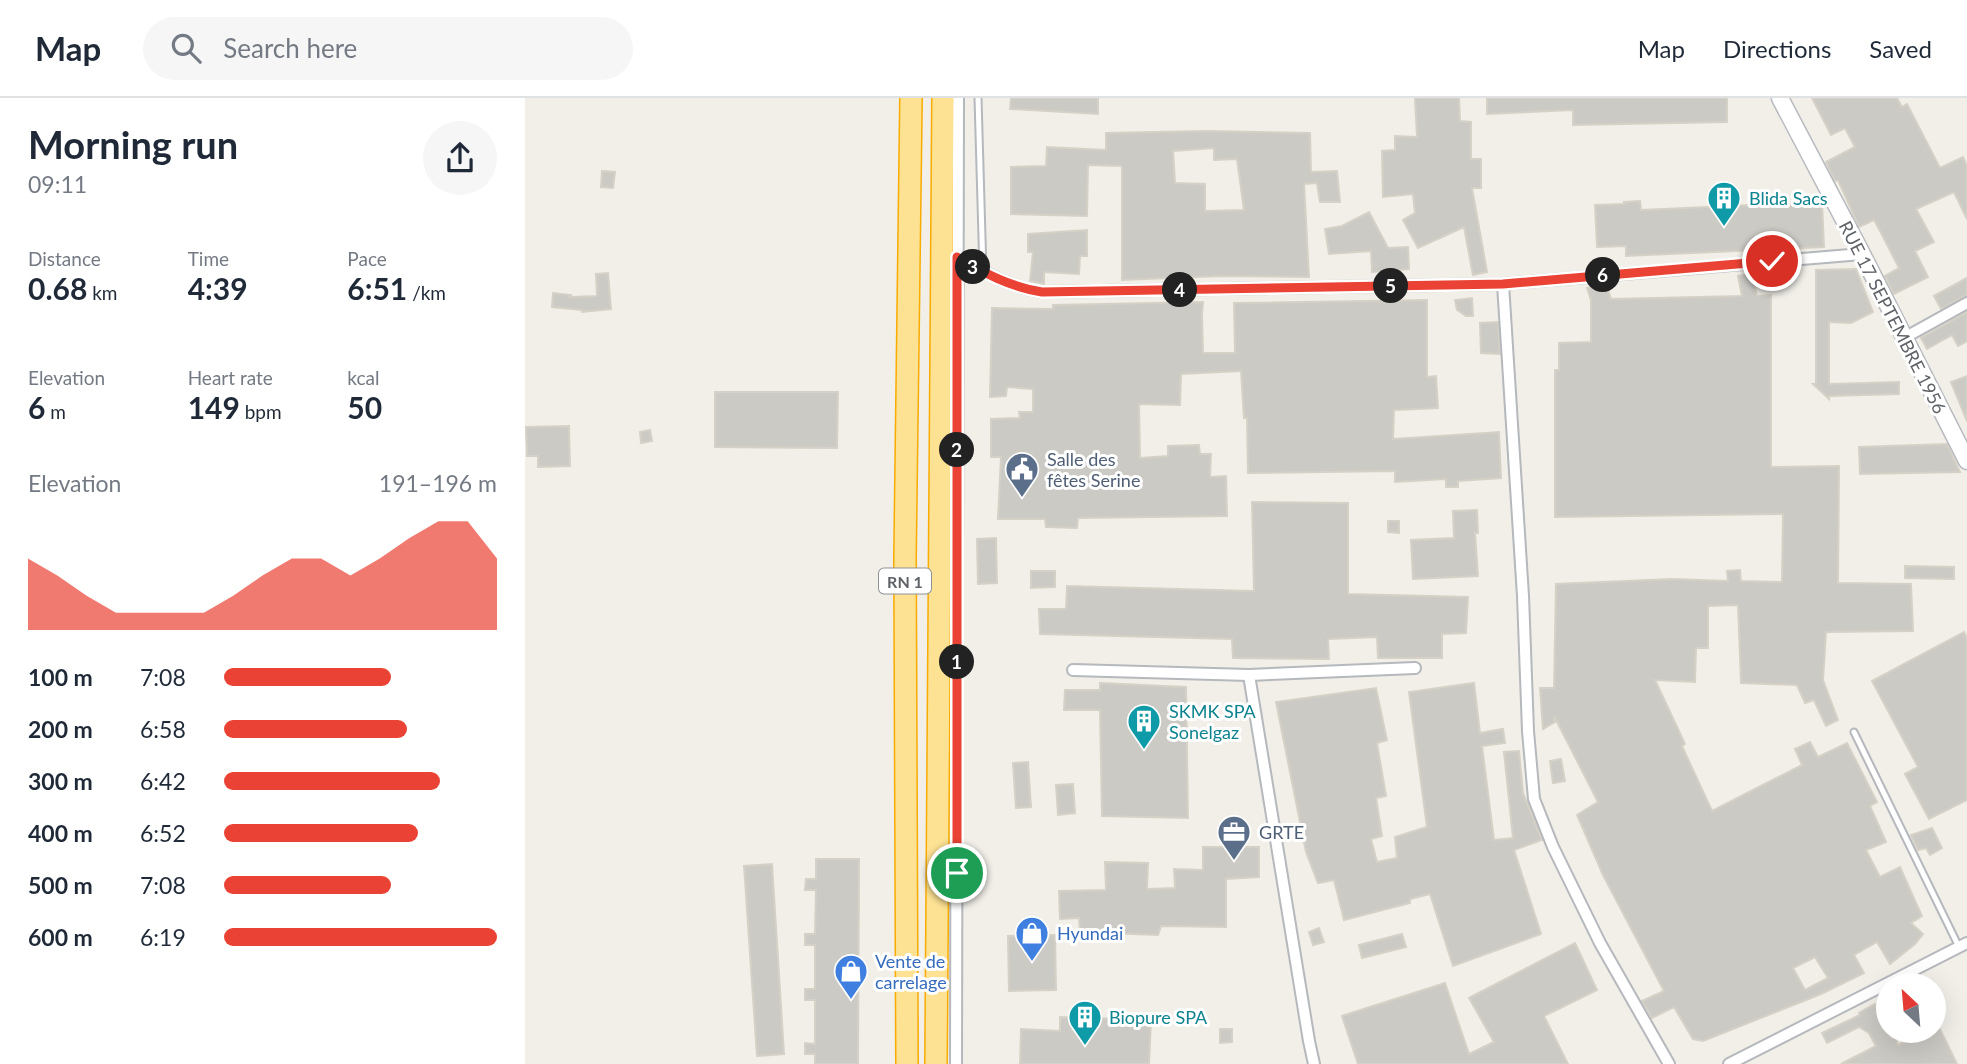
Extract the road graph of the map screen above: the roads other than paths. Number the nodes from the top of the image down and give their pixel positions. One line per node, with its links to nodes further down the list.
1 (911, 98): 18 (highway, RN 1)
2 (943, 98): 19 (highway, RN 1)
3 (958, 98): 7 (street)
4 (978, 98): 8 (lane)
5 (1780, 98): 6 (main road, RUE 17 SEPTEMBRE 1956)
6 (1862, 254): 9 (street); 11 (main road, RUE 17 SEPTEMBRE 1956)
7 (957, 257): 8 (street); 20 (street)
8 (983, 272): 9 (street)
9 (1503, 284): 22 (street)
10 (1967, 303): 11 (street)
11 (1904, 338): 12 (main road, RUE 17 SEPTEMBRE 1956)
12 (1967, 461)
13 (1415, 668): 15 (street)
14 (1073, 670): 15 (street)
15 (1249, 675): 21 (street)
16 (1854, 732): 17 (lane)
17 (1963, 945): 23 (street)
18 (907, 1064)
19 (936, 1064)
20 (956, 1064)
21 (1314, 1064)
22 (1669, 1064)
23 (1729, 1064)

